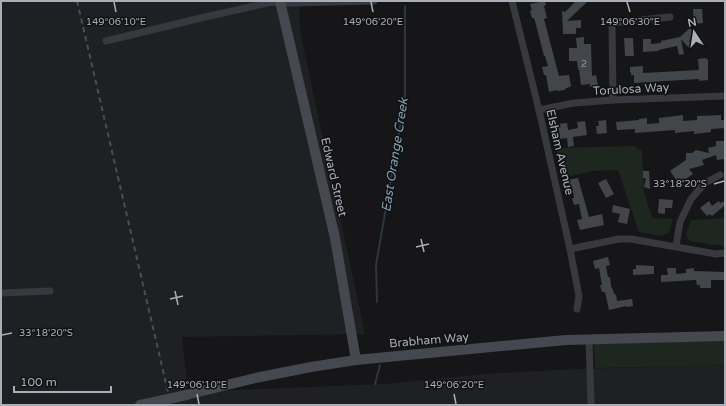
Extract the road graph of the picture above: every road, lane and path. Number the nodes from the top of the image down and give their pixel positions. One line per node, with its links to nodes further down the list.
1 (374, 1): 3 (street)
2 (512, 1): 8 (street, Elsham Avenue)
3 (280, 2): 5 (street); 18 (main road, Edward Street)
4 (670, 17): 7 (street)
5 (106, 41)
6 (725, 96): 7 (street, Torulosa Way)
7 (613, 100): 8 (street, Torulosa Way)
8 (539, 110): 11 (street, Elsham Avenue)
9 (720, 176): 10 (street)
10 (676, 246): 11 (street); 12 (street)
11 (570, 249): 15 (street, Elsham Avenue)
12 (725, 254)
13 (50, 291): 14 (street)
14 (1, 293)
15 (577, 309)
16 (725, 336): 17 (main road, Brabham Way)
17 (589, 339): 18 (main road, Brabham Way); 20 (street)
18 (356, 360): 19 (main road, Brabham Way, bridge)
19 (140, 405)
20 (591, 405)

